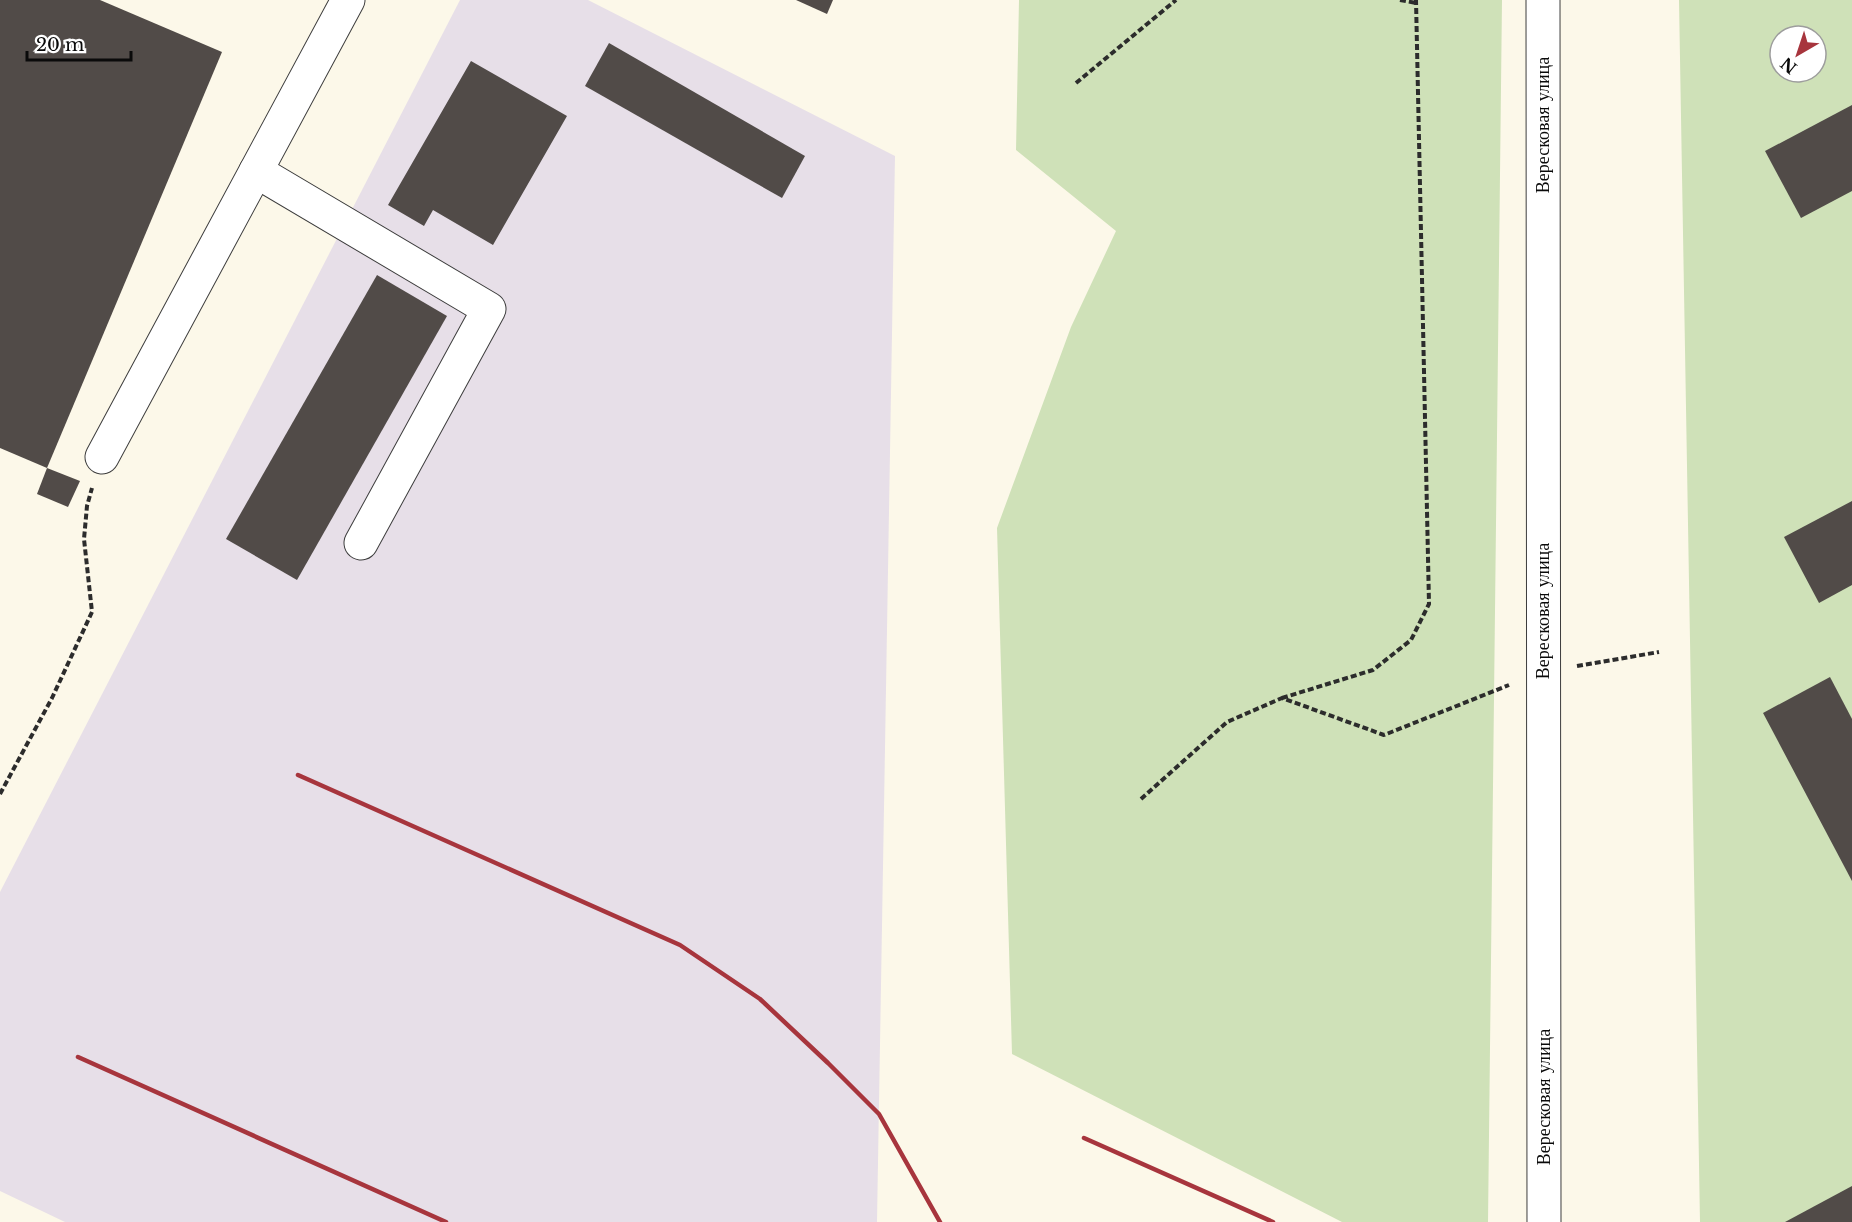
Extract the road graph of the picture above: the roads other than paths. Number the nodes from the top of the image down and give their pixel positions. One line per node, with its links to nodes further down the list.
1 (348, 0): 3 (street)
2 (1543, 0): 6 (street, Вересковая улица)
3 (256, 171): 4 (street); 5 (street)
4 (102, 457)
5 (361, 543)
6 (1544, 1222)

